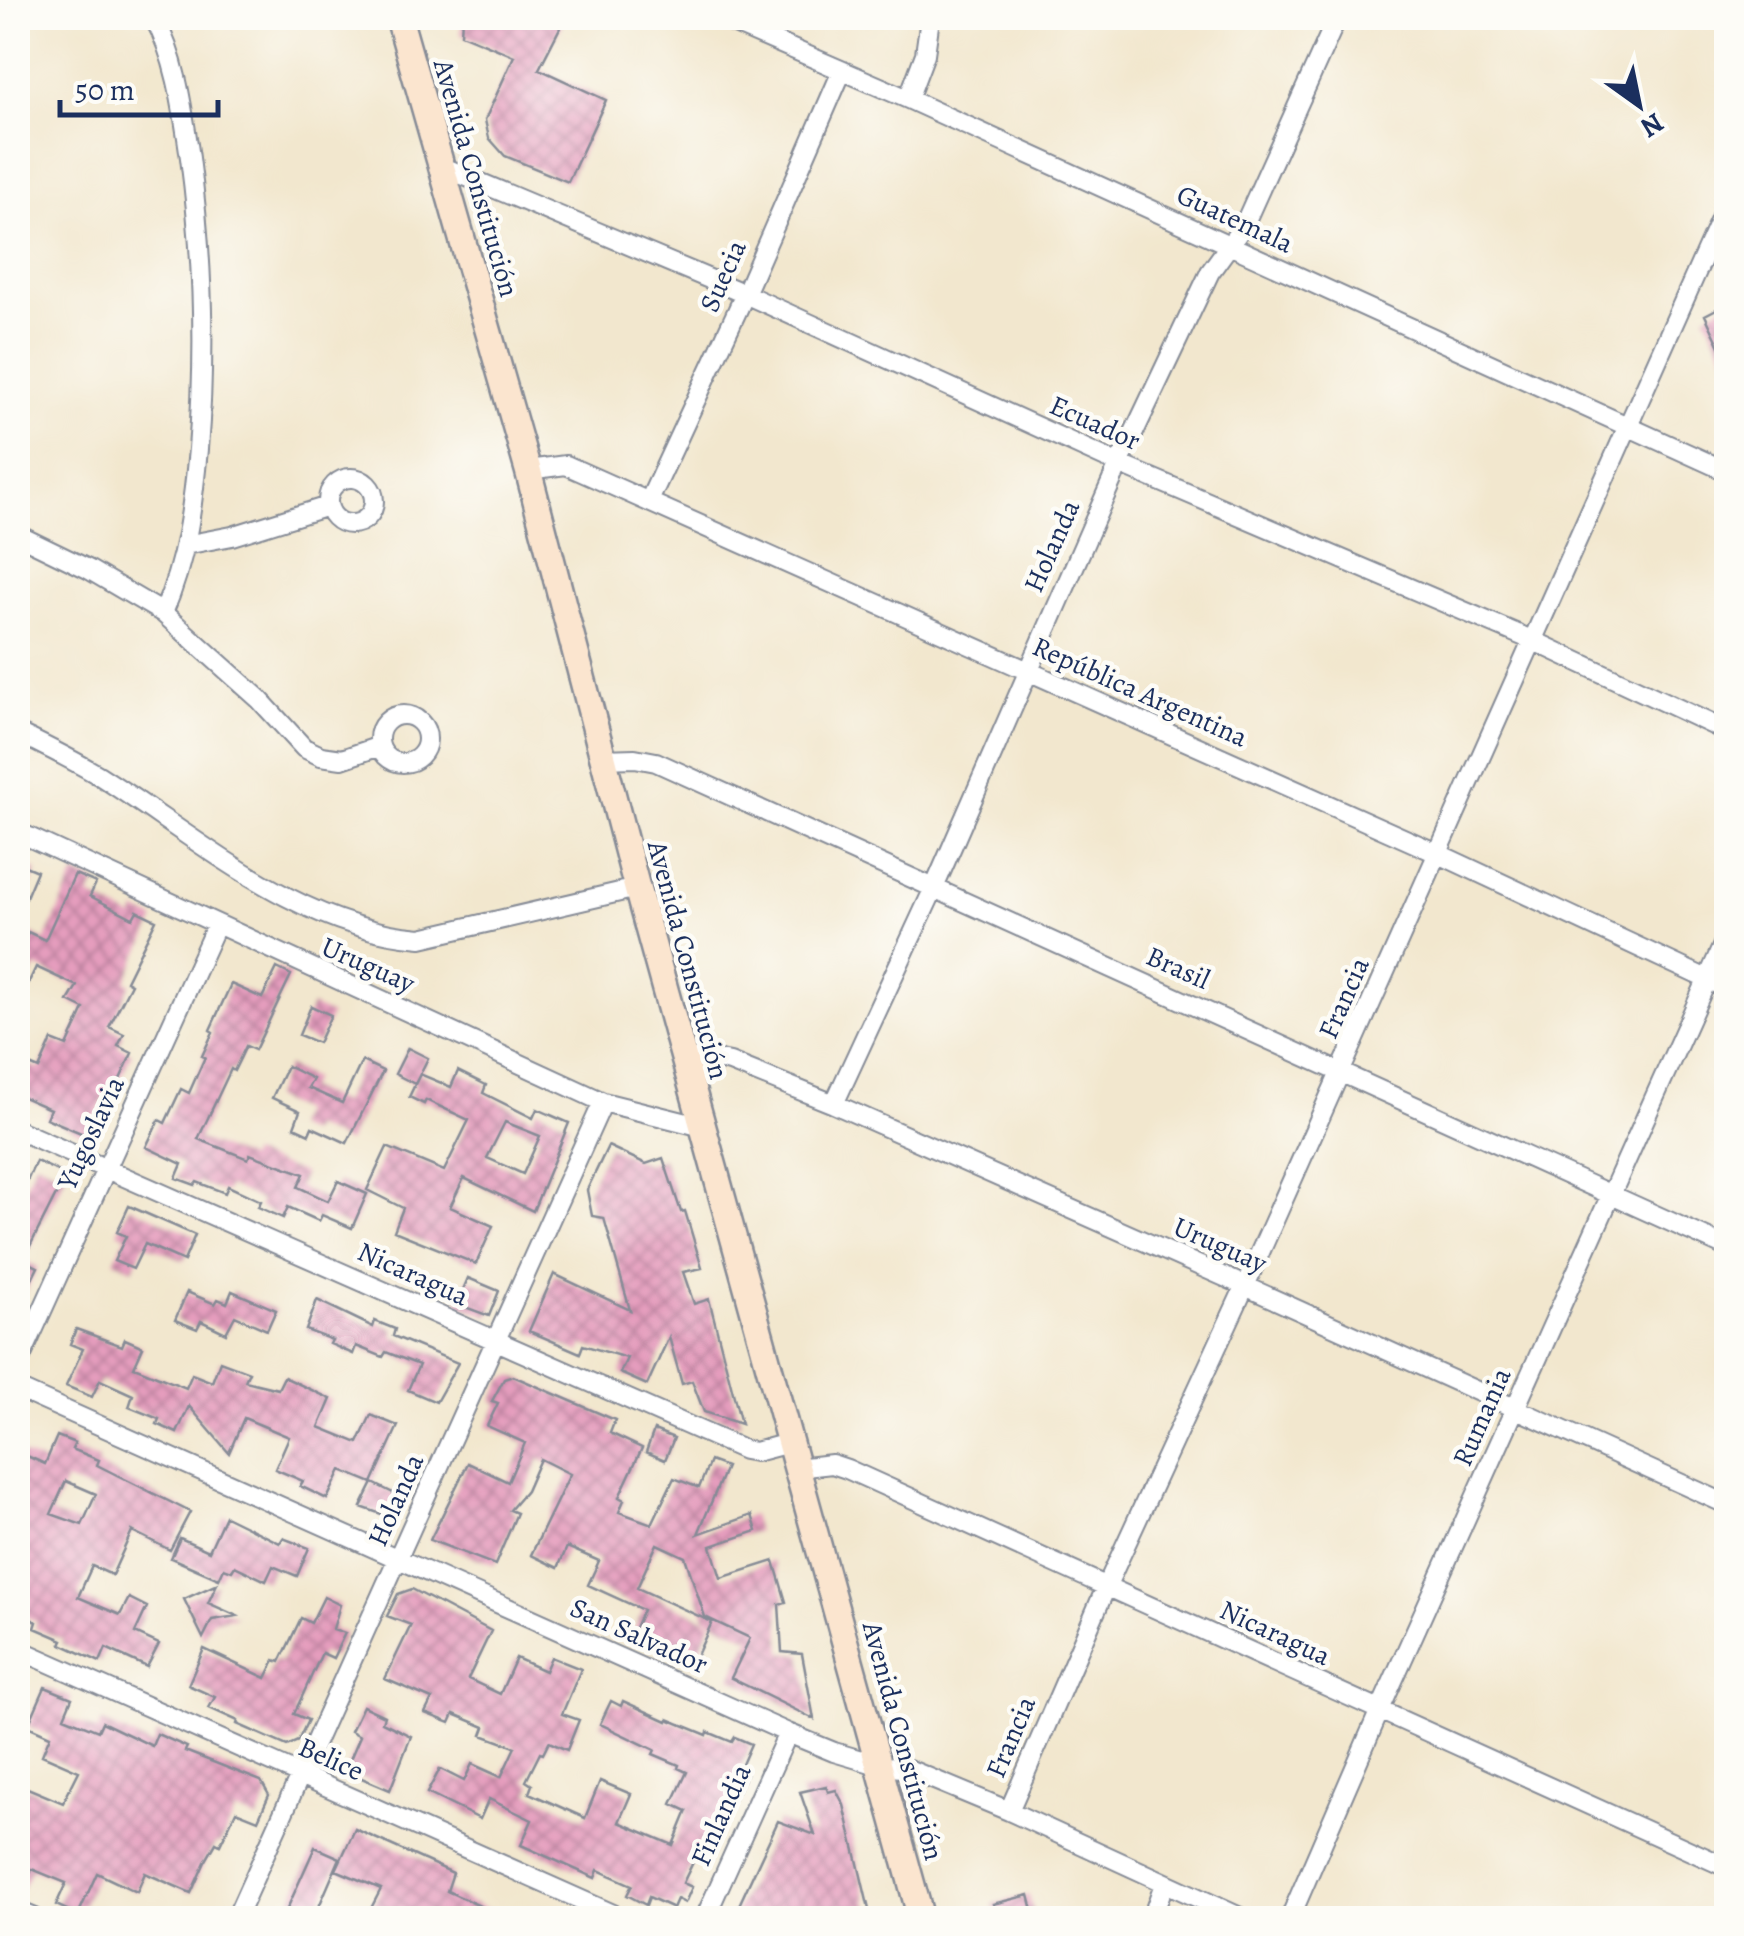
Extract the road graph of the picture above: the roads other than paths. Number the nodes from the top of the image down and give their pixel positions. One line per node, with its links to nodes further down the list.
1 (154, 18): 21 (street)
2 (399, 18): 10 (main road, Avenida Constitución)
3 (721, 18): 7 (street, Guatemala)
4 (774, 18): 7 (street)
5 (930, 18): 9 (street)
6 (1337, 18): 12 (street, Holanda)
7 (764, 37): 8 (street, Guatemala)
8 (842, 71): 9 (street, Guatemala); 13 (street, Suecia)
9 (908, 99): 12 (street, Guatemala)
10 (441, 166): 13 (street, Ecuador); 16 (main road, Avenida Constitución)
11 (1726, 206): 14 (street, Francia)
12 (1228, 246): 14 (street, Guatemala); 15 (street, Holanda)
13 (745, 294): 15 (street, Ecuador); 18 (street, Suecia)
14 (1628, 428): 17 (street, Guatemala); 23 (street, Francia)
15 (1119, 464): 23 (street, Ecuador); 24 (street, Holanda)
16 (528, 470): 18 (street, República Argentina); 28 (main road, Avenida Constitución)
17 (1726, 471)
18 (649, 502): 24 (street, República Argentina)
19 (328, 506): 21 (street)
20 (18, 536): 22 (street)
21 (185, 544): 22 (street)
22 (163, 613): 27 (street)
23 (1534, 641): 25 (street, Ecuador); 30 (street, Francia)
24 (1026, 672): 30 (street, República Argentina); 32 (street, Holanda)
25 (1726, 730)
26 (18, 733): 31 (street)
27 (380, 746)
28 (602, 759): 31 (main road, Avenida Constitución); 32 (street, Brasil)
29 (18, 832): 33 (street, Uruguay)
30 (1439, 854): 35 (street, República Argentina); 38 (street, Francia)
31 (637, 888): 37 (main road, Avenida Constitución)
32 (934, 888): 38 (street, Brasil); 40 (street, Holanda)
33 (216, 926): 39 (street, Uruguay); 43 (street, Yugoslavia)
34 (1726, 938): 35 (street, Rumania)
35 (1708, 980): 36 (street, República Argentina); 44 (street, Rumania)
36 (1726, 988)
37 (684, 1059): 40 (street, Uruguay); 41 (main road, Avenida Constitución)
38 (1340, 1072): 44 (street, Brasil); 46 (street, Francia)
39 (603, 1102): 41 (street, Uruguay); 47 (street, Holanda)
40 (834, 1104): 46 (street, Uruguay)
41 (703, 1127): 51 (main road, Avenida Constitución)
42 (18, 1130): 43 (street, Nicaragua)
43 (104, 1168): 47 (street, Nicaragua); 48 (street, Yugoslavia)
44 (1612, 1196): 45 (street, Brasil); 50 (street, Rumania)
45 (1726, 1247)
46 (1245, 1286): 50 (street, Uruguay); 54 (street, Francia)
47 (497, 1340): 51 (street, Nicaragua); 53 (street, Holanda)
48 (18, 1364)
49 (18, 1388): 53 (street, San Salvador)
50 (1516, 1410): 52 (street, Uruguay); 56 (street, Rumania)
51 (793, 1456): 54 (street, Nicaragua); 58 (main road, Avenida Constitución)
52 (1726, 1504)
53 (400, 1559): 57 (street, San Salvador); 59 (street, Holanda)
54 (1107, 1585): 56 (street, Nicaragua); 60 (street, Francia)
55 (18, 1649): 59 (street, Belice)
56 (1379, 1712): 61 (street, Nicaragua); 71 (street, Rumania)
57 (788, 1733): 58 (street, San Salvador); 67 (street, Finlandia)
58 (878, 1765): 60 (street, San Salvador); 68 (main road, Avenida Constitución)
59 (301, 1775): 65 (street, Holanda); 66 (street, Belice)
60 (1009, 1811): 62 (street, San Salvador)
61 (1726, 1868)
62 (1164, 1884): 69 (street); 70 (street, San Salvador)
63 (18, 1911): 64 (street)
64 (34, 1918)
65 (236, 1918)
66 (622, 1918)
67 (705, 1918)
68 (920, 1918)
69 (1152, 1918)
70 (1242, 1918)
71 (1290, 1918)

